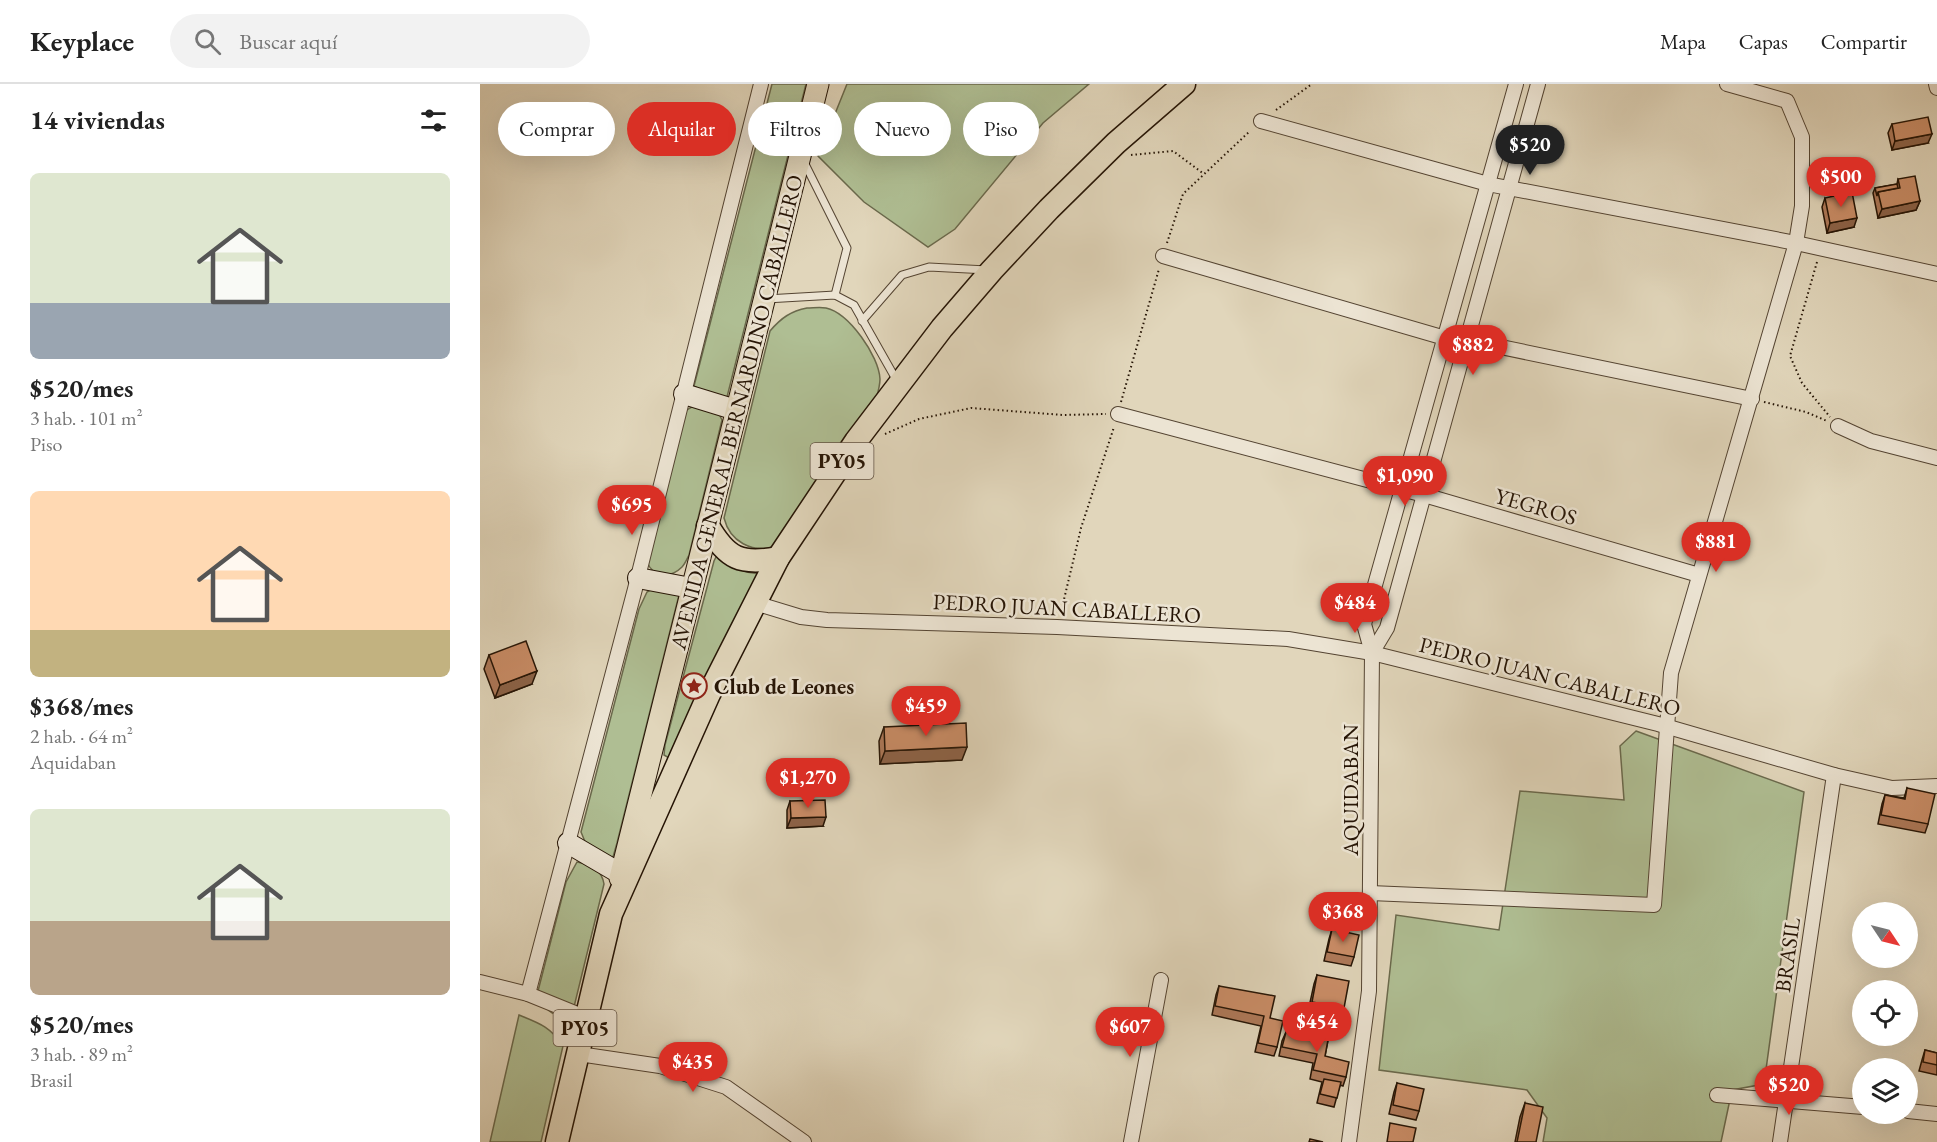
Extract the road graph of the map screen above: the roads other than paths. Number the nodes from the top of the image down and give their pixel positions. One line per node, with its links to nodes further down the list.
1 (760, 84): 23 (street)
2 (818, 84): 7 (main road, AVENIDA GENERAL BERNARDINO CABALLERO)
3 (1184, 84): 15 (highway, PY05)
4 (1516, 84): 11 (street, AQUIDABAN)
5 (1538, 84): 12 (street)
6 (1727, 84): 13 (street)
7 (814, 102)
8 (1261, 121): 11 (street)
9 (801, 156): 17 (lane)
10 (801, 156): 18 (main road, AVENIDA GENERAL BERNARDINO CABALLERO)
11 (1488, 184): 12 (street); 20 (street, AQUIDABAN)
12 (1509, 188): 13 (street); 21 (street)
13 (1796, 243): 16 (street); 24 (street)
14 (1163, 256): 20 (street)
15 (992, 270): 19 (lane); 22 (highway, PY05)
16 (1937, 274)
17 (835, 295): 18 (lane); 19 (lane)
18 (764, 299): 25 (main road, AVENIDA GENERAL BERNARDINO CABALLERO)
19 (862, 321): 22 (lane)
20 (1445, 338): 21 (street); 29 (street, AQUIDABAN)
21 (1467, 340): 24 (street); 30 (street)
22 (898, 384): 32 (highway, PY05)
23 (684, 394): 25 (main road); 34 (street)
24 (1752, 399): 33 (street)
25 (736, 410): 31 (main road, AVENIDA GENERAL BERNARDINO CABALLERO)
26 (1118, 414): 29 (street, YEGROS)
27 (1838, 426): 28 (street)
28 (1937, 458)
29 (1402, 490): 30 (street, YEGROS); 37 (street, AQUIDABAN)
30 (1424, 495): 33 (street, YEGROS); 37 (street)
31 (708, 526): 32 (highway); 35 (main road, AVENIDA GENERAL BERNARDINO CABALLERO)
32 (778, 558): 36 (highway, PY05)
33 (1699, 575): 38 (street)
34 (638, 578): 35 (main road); 41 (street)
35 (691, 588): 42 (main road, AVENIDA GENERAL BERNARDINO CABALLERO)
36 (755, 603): 37 (street, PEDRO JUAN CABALLERO); 44 (highway, PY05)
37 (1372, 652): 38 (street, PEDRO JUAN CABALLERO); 43 (street, AQUIDABAN)
38 (1667, 726): 39 (street, PEDRO JUAN CABALLERO); 43 (street)
39 (1834, 775): 40 (street, PEDRO JUAN CABALLERO); 51 (street, BRASIL)
40 (1937, 786)
41 (568, 843): 42 (main road); 47 (street)
42 (621, 874): 44 (main road, AVENIDA GENERAL BERNARDINO CABALLERO)
43 (1370, 893): 58 (street, AQUIDABAN)
44 (611, 914): 48 (highway, PY05)
45 (1161, 980): 57 (street)
46 (480, 982): 47 (street)
47 (528, 993): 48 (street)
48 (587, 1018): 49 (highway, PY05)
49 (579, 1054): 55 (highway, PY05); 56 (street)
50 (1718, 1095): 51 (street)
51 (1787, 1100): 52 (street); 59 (street, BRASIL)
52 (1852, 1106)
53 (1918, 1112): 54 (street)
54 (1937, 1114)
55 (557, 1142)
56 (804, 1142)
57 (1131, 1142)
58 (1349, 1142)
59 (1780, 1142)

